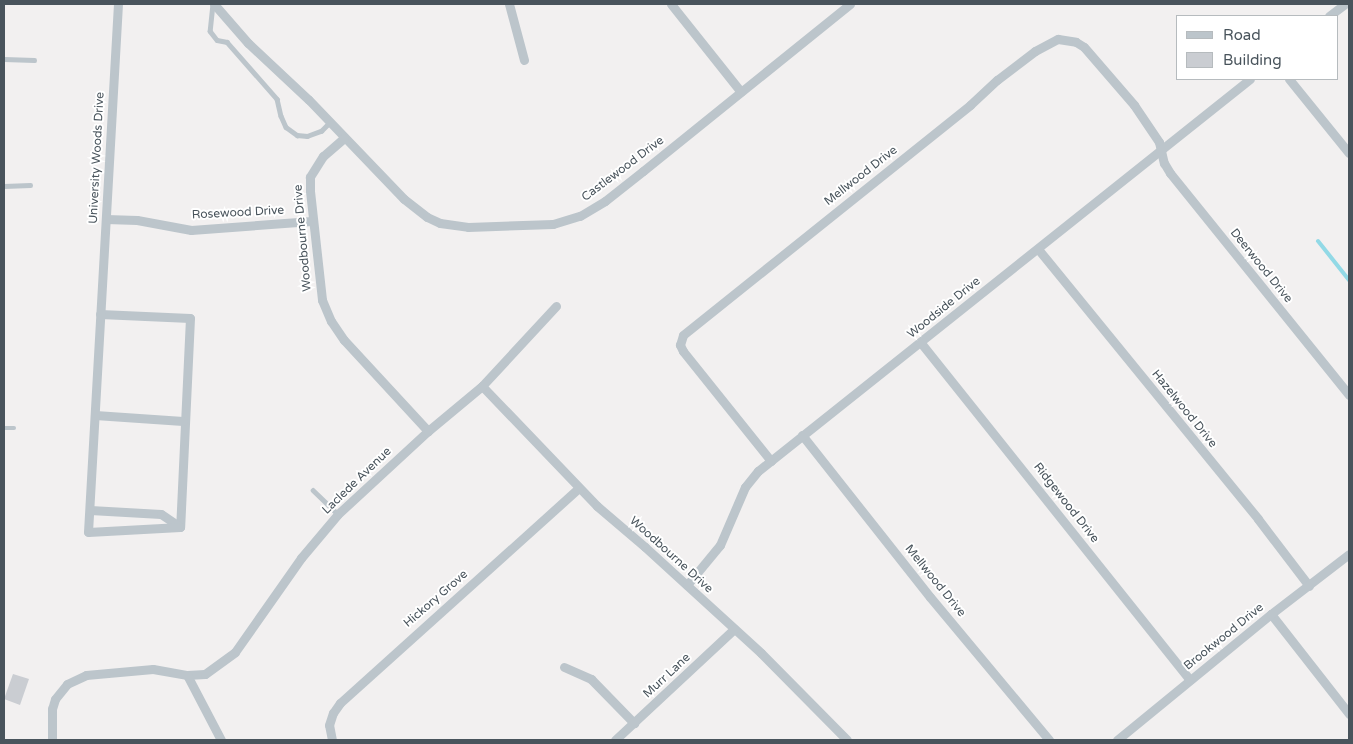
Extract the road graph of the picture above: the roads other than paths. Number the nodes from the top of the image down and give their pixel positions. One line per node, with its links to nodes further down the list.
1 (118, 4): 20 (street, University Woods Drive)
2 (213, 4): 14 (street, Castlewood Drive); 14 (lane)
3 (509, 4): 10 (street)
4 (671, 4): 13 (street)
5 (850, 4): 13 (street, Castlewood Drive)
6 (1345, 4): 7 (street)
7 (1330, 15)
8 (4, 59): 9 (lane)
9 (34, 60)
10 (524, 60)
11 (1249, 80): 16 (street, Woodside Drive)
12 (1290, 80): 17 (street)
13 (741, 92): 15 (street, Castlewood Drive)
14 (330, 122): 15 (street, Castlewood Drive)
15 (344, 138): 21 (street, Woodbourne Drive)
16 (1162, 149): 22 (street, Woodside Drive); 27 (street, Deerwood Drive); 34 (street, Mellwood Drive)
17 (1349, 153)
18 (30, 185): 19 (lane)
19 (4, 186)
20 (106, 219): 21 (street, Rosewood Drive); 24 (street, University Woods Drive)
21 (312, 221): 32 (street, Woodbourne Drive)
22 (1038, 248): 25 (street, Woodside Drive); 42 (street, Hazelwood Drive)
23 (556, 306): 26 (street, Laclede Avenue)
24 (100, 314): 28 (street, University Woods Drive); 29 (street)
25 (920, 343): 33 (street, Woodside Drive); 47 (street, Ridgewood Drive)
26 (482, 386): 32 (street, Laclede Avenue); 35 (street, Woodbourne Drive)
27 (1349, 395)
28 (95, 415): 29 (street); 37 (street, University Woods Drive)
29 (183, 421): 39 (street)
30 (4, 428): 31 (lane)
31 (14, 428)
32 (428, 431): 38 (street, Laclede Avenue)
33 (802, 435): 34 (street, Woodside Drive); 55 (street, Mellwood Drive)
34 (771, 461): 41 (street, Woodside Drive)
35 (579, 488): 41 (street, Woodbourne Drive); 52 (street, Hickory Grove)
36 (313, 490): 38 (lane)
37 (90, 510): 39 (street); 39 (street, University Woods Drive)
38 (338, 514): 46 (street, Laclede Avenue)
39 (180, 528)
40 (1349, 554): 42 (street, Brookwood Drive)
41 (687, 585): 44 (street, Woodbourne Drive)
42 (1309, 586): 43 (street, Brookwood Drive)
43 (1271, 614): 47 (street, Brookwood Drive); 48 (street)
44 (734, 629): 49 (street, Murr Lane); 54 (street, Woodbourne Drive)
45 (564, 667): 49 (street)
46 (187, 676): 50 (street); 51 (street)
47 (1190, 680): 56 (street, Brookwood Drive)
48 (1349, 714)
49 (634, 723): 53 (street, Murr Lane)
50 (52, 740)
51 (221, 740)
52 (332, 740)
53 (615, 740)
54 (846, 740)
55 (1049, 740)
56 (1116, 740)

